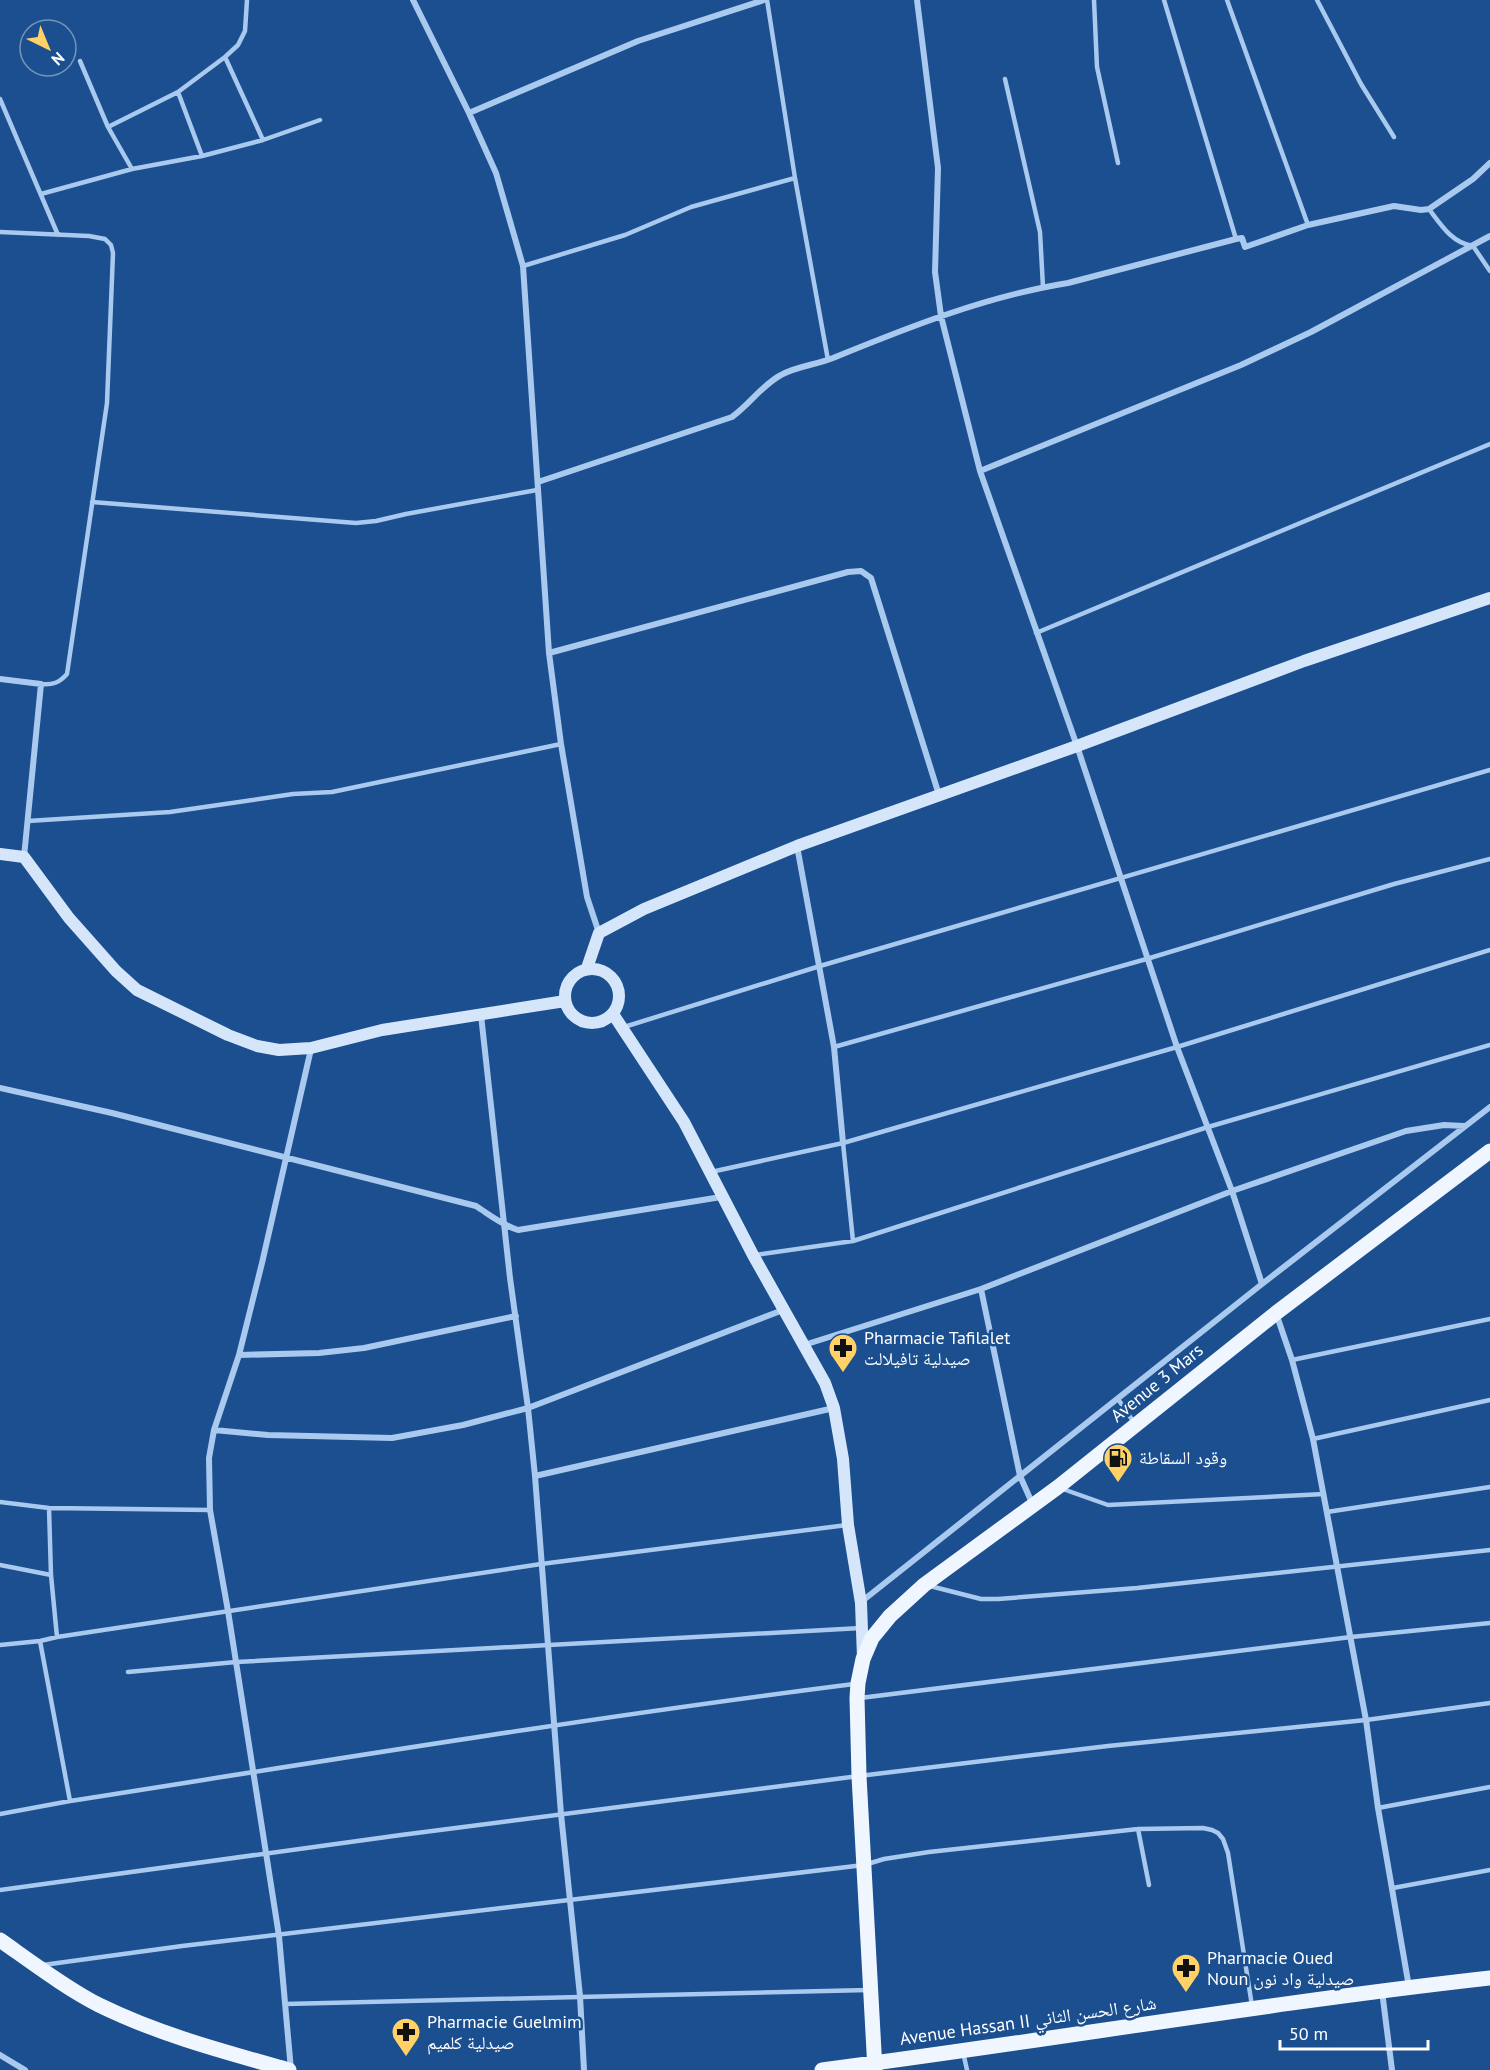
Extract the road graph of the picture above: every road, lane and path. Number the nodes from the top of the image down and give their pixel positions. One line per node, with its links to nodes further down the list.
1 (247, 0): 9 (lane)
2 (413, 0): 14 (street)
3 (766, 0): 14 (street); 23 (lane)
4 (917, 0): 35 (street)
5 (1094, 0): 20 (lane)
6 (1164, 0): 30 (lane)
7 (1227, 0): 26 (lane)
8 (1317, 0): 17 (lane)
9 (225, 57): 12 (lane); 18 (lane)
10 (80, 62): 16 (lane)
11 (1005, 79): 34 (lane)
12 (178, 92): 16 (lane); 19 (lane)
13 (0, 99): 24 (lane)
14 (469, 113): 32 (street)
15 (320, 120): 18 (lane)
16 (108, 127): 22 (lane)
17 (1394, 137)
18 (263, 140): 19 (lane)
19 (202, 156): 22 (lane)
20 (1119, 163)
21 (1490, 163): 25 (street)
22 (132, 169): 24 (lane)
23 (795, 178): 32 (lane); 36 (lane)
24 (41, 194): 28 (lane)
25 (1429, 209): 26 (street); 31 (lane)
26 (1308, 225): 30 (street)
27 (0, 232): 28 (lane)
28 (58, 235): 40 (lane)
29 (1490, 236): 31 (street)
30 (1236, 239): 34 (street)
31 (1473, 246): 33 (lane); 38 (street)
32 (523, 266): 39 (street)
33 (1490, 271)
34 (1043, 287): 35 (street)
35 (941, 316): 36 (street); 38 (street)
36 (828, 360): 39 (street)
37 (1490, 444): 42 (lane)
38 (980, 471): 42 (street)
39 (538, 486): 40 (lane); 43 (street)
40 (92, 502): 45 (lane)
41 (1490, 598): 47 (street)
42 (1036, 633): 47 (street)
43 (549, 653): 46 (street); 49 (street)
44 (0, 679): 45 (street)
45 (41, 684): 50 (street)
46 (561, 744): 50 (lane); 56 (street)
47 (1077, 746): 49 (street); 55 (street)
48 (1490, 770): 55 (lane)
49 (939, 795): 51 (street)
50 (28, 821): 53 (street)
51 (797, 846): 56 (street); 59 (street)
52 (0, 854): 53 (street)
53 (24, 857): 68 (street)
54 (1490, 859): 58 (lane)
55 (1120, 878): 58 (street); 59 (lane)
56 (599, 933): 60 (street)
57 (1490, 950): 67 (lane)
58 (1150, 958): 66 (lane); 67 (street)
59 (820, 966): 64 (lane); 66 (street)
60 (587, 968): 61 (street); 62 (street)
61 (565, 1001): 62 (street); 63 (street)
62 (613, 1014): 64 (street)
63 (481, 1015): 68 (street); 79 (street)
64 (621, 1028): 76 (street)
65 (1490, 1045): 72 (lane)
66 (834, 1047): 73 (street)
67 (1177, 1047): 72 (street); 73 (lane)
68 (311, 1048): 75 (street)
69 (0, 1088): 75 (street)
70 (1490, 1107): 71 (street)
71 (1465, 1126): 77 (street); 82 (street)
72 (1208, 1127): 77 (street); 80 (lane)
73 (843, 1143): 76 (lane); 80 (lane)
74 (1490, 1151): 85 (main road, Avenue 3 Mars)
75 (285, 1157): 79 (street); 89 (street)
76 (709, 1172): 78 (street)
77 (1232, 1191): 82 (street); 83 (street)
78 (721, 1197): 79 (street); 81 (street)
79 (504, 1226): 86 (street)
80 (853, 1241): 81 (lane)
81 (753, 1256): 84 (street)
82 (1262, 1284): 91 (street)
83 (981, 1289): 88 (street); 99 (street)
84 (783, 1310): 88 (street); 93 (street)
85 (1276, 1312): 90 (street); 95 (main road, Avenue 3 Mars)
86 (516, 1316): 89 (street); 93 (street)
87 (1490, 1319): 90 (lane)
88 (803, 1345): 94 (street)
89 (239, 1355): 96 (street)
90 (1292, 1360): 97 (street)
91 (1118, 1399): 95 (lane); 99 (street)
92 (1490, 1400): 97 (lane)
93 (528, 1408): 96 (street); 98 (street)
94 (834, 1408): 98 (street); 108 (street)
95 (1135, 1425): 100 (main road, Avenue 3 Mars)
96 (214, 1430): 106 (street)
97 (1313, 1438): 102 (street)
98 (535, 1476): 110 (street)
99 (1020, 1476): 104 (street); 115 (street)
100 (1058, 1487): 102 (lane); 104 (main road, Avenue 3 Mars)
101 (1490, 1487): 107 (lane)
102 (1324, 1494): 107 (street)
103 (0, 1502): 105 (lane)
104 (1033, 1505): 114 (main road, Avenue 3 Mars)
105 (49, 1508): 106 (lane); 113 (lane)
106 (210, 1510): 116 (street)
107 (1327, 1512): 112 (street)
108 (848, 1525): 110 (lane); 115 (street)
109 (1490, 1550): 112 (lane)
110 (541, 1564): 116 (lane); 122 (street)
111 (0, 1565): 113 (lane)
112 (1337, 1566): 114 (lane); 120 (street)
113 (51, 1575): 119 (lane)
114 (924, 1585): 124 (main road, Avenue 3 Mars)
115 (861, 1603): 118 (street)
116 (228, 1611): 119 (lane); 125 (street)
117 (1490, 1623): 120 (lane)
118 (861, 1628): 122 (lane); 124 (street)
119 (57, 1637): 121 (lane)
120 (1351, 1637): 127 (lane); 129 (street)
121 (40, 1641): 123 (lane); 134 (lane)
122 (549, 1644): 125 (lane); 130 (street)
123 (0, 1645)
124 (863, 1659): 127 (main road, Avenue 3 Mars)
125 (236, 1662): 126 (lane); 131 (street)
126 (128, 1672)
127 (857, 1691): 130 (lane); 132 (main road, Avenue 3 Mars)
128 (1490, 1703): 129 (lane)
129 (1366, 1720): 132 (lane); 135 (street)
130 (555, 1725): 131 (lane); 137 (street)
131 (254, 1772): 134 (lane); 139 (street)
132 (859, 1776): 137 (lane); 140 (main road, Avenue 3 Mars)
133 (1490, 1787): 135 (lane)
134 (70, 1801): 136 (lane)
135 (1378, 1808): 143 (street)
136 (0, 1814)
137 (561, 1814): 139 (lane); 145 (street)
138 (1138, 1828): 140 (lane); 142 (lane); 155 (lane)
139 (266, 1853): 144 (lane); 146 (street)
140 (864, 1865): 145 (lane); 151 (main road, Avenue 3 Mars)
141 (1490, 1870): 143 (lane)
142 (1149, 1885)
143 (1393, 1888): 150 (street)
144 (0, 1890)
145 (570, 1900): 146 (lane); 153 (street)
146 (279, 1936): 148 (lane); 154 (street)
147 (0, 1940): 148 (main road)
148 (36, 1966): 160 (main road)
149 (1490, 1978): 150 (main road, Avenue Hassan II شارع الحسن الثاني)
150 (1409, 1987): 152 (main road, Avenue Hassan II شارع الحسن الثاني)
151 (871, 1990): 153 (lane); 158 (main road, Avenue 3 Mars)
152 (1382, 1991): 155 (main road, Avenue Hassan II شارع الحسن الثاني); 164 (street)
153 (580, 1996): 154 (lane); 161 (street)
154 (285, 2004): 160 (street)
155 (1252, 2008): 156 (main road, Avenue Hassan II شارع الحسن الثاني)
156 (963, 2051): 158 (main road, Avenue Hassan II شارع الحسن الثاني); 163 (lane)
157 (0, 2055): 159 (street)
158 (874, 2067): 162 (main road, Avenue Hassan II شارع الحسن الثاني)
159 (22, 2069)
160 (290, 2070)
161 (584, 2070)
162 (822, 2070)
163 (967, 2070)
164 (1392, 2070)

